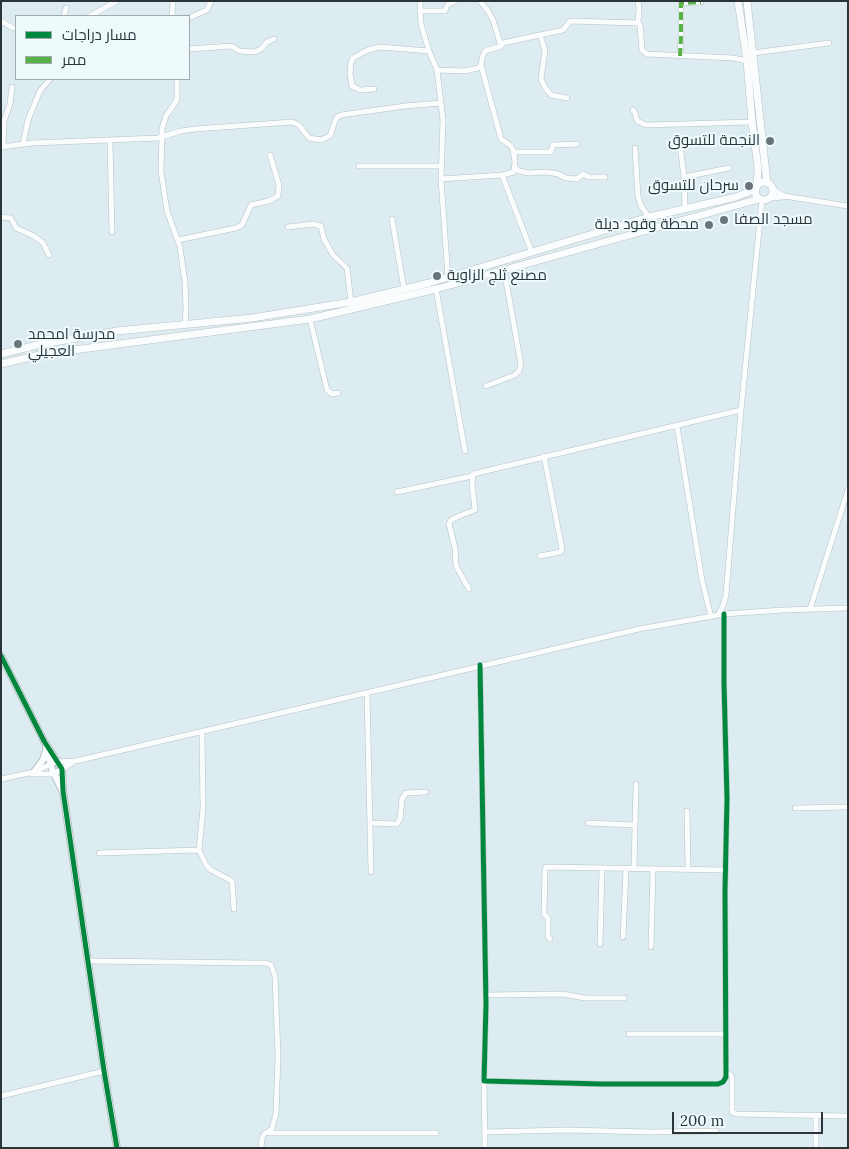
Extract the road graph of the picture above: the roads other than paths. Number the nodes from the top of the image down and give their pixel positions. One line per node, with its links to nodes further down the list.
1 (117, 1): 15 (street)
2 (172, 1): 16 (street)
3 (211, 1): 17 (street)
4 (420, 1): 13 (street)
5 (455, 1): 13 (street)
6 (480, 1): 24 (street)
7 (638, 1): 19 (street)
8 (738, 1): 29 (main road)
9 (746, 1): 27 (main road)
10 (680, 2): 11 (street); 28 (street)
11 (701, 2)
12 (66, 8): 14 (street)
13 (420, 11): 26 (street)
14 (64, 15)
15 (92, 15)
16 (172, 15)
17 (190, 18)
18 (1, 21): 20 (street)
19 (638, 23): 21 (street); 28 (street)
20 (13, 28)
21 (540, 35): 24 (street); 36 (street)
22 (274, 40): 25 (street)
23 (829, 43): 27 (street)
24 (501, 46): 30 (street)
25 (190, 49)
26 (429, 52): 31 (street); 35 (street)
27 (753, 53): 57 (main road)
28 (680, 56): 29 (street)
29 (747, 61): 39 (main road)
30 (481, 65): 31 (street); 47 (street)
31 (437, 70): 37 (street)
32 (49, 80): 42 (street)
33 (177, 80): 40 (street)
34 (12, 87): 45 (street)
35 (374, 89)
36 (567, 98)
37 (441, 103): 40 (street); 50 (street)
38 (632, 110): 39 (street)
39 (752, 122): 58 (main road)
40 (162, 138): 41 (street); 68 (street)
41 (110, 140): 42 (street); 67 (street)
42 (23, 144): 45 (street)
43 (577, 144): 47 (street)
44 (680, 145): 55 (street)
45 (2, 147)
46 (635, 148): 64 (street)
47 (513, 152): 51 (street)
48 (270, 155): 68 (street)
49 (360, 166): 50 (street)
50 (441, 166): 56 (street)
51 (515, 167): 53 (street); 54 (street)
52 (729, 168): 55 (street)
53 (502, 175): 56 (street); 69 (street)
54 (605, 177)
55 (684, 177): 62 (street)
56 (442, 179): 72 (street)
57 (770, 186): 58 (main road); 59 (street); 60 (main road)
58 (756, 188): 60 (main road); 62 (main road)
59 (786, 196): 60 (street); 61 (street)
60 (764, 199): 71 (main road); 82 (street)
61 (848, 206)
62 (685, 208): 64 (main road)
63 (1, 217): 70 (street)
64 (649, 217): 69 (main road)
65 (392, 219): 73 (street)
66 (288, 227): 75 (street)
67 (112, 232)
68 (178, 240): 77 (street)
69 (532, 253): 72 (main road)
70 (49, 255)
71 (504, 269): 74 (main road); 80 (street)
72 (448, 278): 73 (main road)
73 (404, 289): 75 (main road)
74 (436, 289): 76 (main road); 84 (street)
75 (351, 302): 77 (main road)
76 (310, 319): 79 (main road); 81 (street)
77 (185, 324): 78 (main road)
78 (1, 354)
79 (1, 364)
80 (486, 386)
81 (338, 393)
82 (741, 410): 83 (street); 93 (street)
83 (677, 426): 85 (street); 94 (street)
84 (465, 451)
85 (544, 456): 86 (street); 89 (street)
86 (472, 476): 88 (street); 90 (street)
87 (848, 490): 92 (street)
88 (397, 492)
89 (540, 556)
90 (469, 589)
91 (848, 608): 92 (street)
92 (810, 609): 93 (street)
93 (721, 615): 94 (street); 122 (street)
94 (711, 617): 96 (street)
95 (1, 656): 99 (street)
96 (480, 665): 97 (street); 130 (street)
97 (367, 693): 98 (street); 112 (street)
98 (202, 732): 100 (street); 115 (street)
99 (45, 744): 101 (street); 103 (street)
100 (76, 761): 101 (street); 102 (street)
101 (54, 763): 102 (street); 103 (street); 104 (street)
102 (62, 769): 104 (street); 107 (street)
103 (32, 773): 104 (street); 105 (street)
104 (54, 774): 107 (street)
105 (1, 779)
106 (636, 784): 114 (street)
107 (63, 791): 129 (street)
108 (426, 792): 112 (street)
109 (848, 807): 110 (street)
110 (795, 808)
111 (687, 811): 120 (street)
112 (370, 823): 123 (street)
113 (588, 823): 114 (street)
114 (635, 825): 119 (street)
115 (199, 850): 116 (street); 124 (street)
116 (99, 853)
117 (602, 868): 118 (street); 126 (street); 127 (street)
118 (626, 869): 119 (street); 125 (street)
119 (634, 869): 121 (street)
120 (688, 869): 121 (street); 122 (street)
121 (654, 870): 128 (street)
122 (726, 870): 133 (street)
123 (370, 872)
124 (234, 909)
125 (623, 937)
126 (550, 939)
127 (600, 944)
128 (651, 947)
129 (89, 961): 134 (street); 142 (street)
130 (486, 995): 131 (street); 136 (street)
131 (624, 998)
132 (629, 1034): 133 (street)
133 (726, 1034): 135 (street)
134 (104, 1071): 137 (street); 144 (street)
135 (726, 1074): 136 (street); 138 (street)
136 (484, 1081): 141 (street)
137 (1, 1096)
138 (816, 1116): 139 (street); 147 (street)
139 (848, 1116)
140 (716, 1131): 141 (street)
141 (485, 1132): 146 (street)
142 (269, 1133): 143 (street); 145 (street)
143 (436, 1133)
144 (117, 1148)
145 (261, 1148)
146 (485, 1148)
147 (816, 1148)

